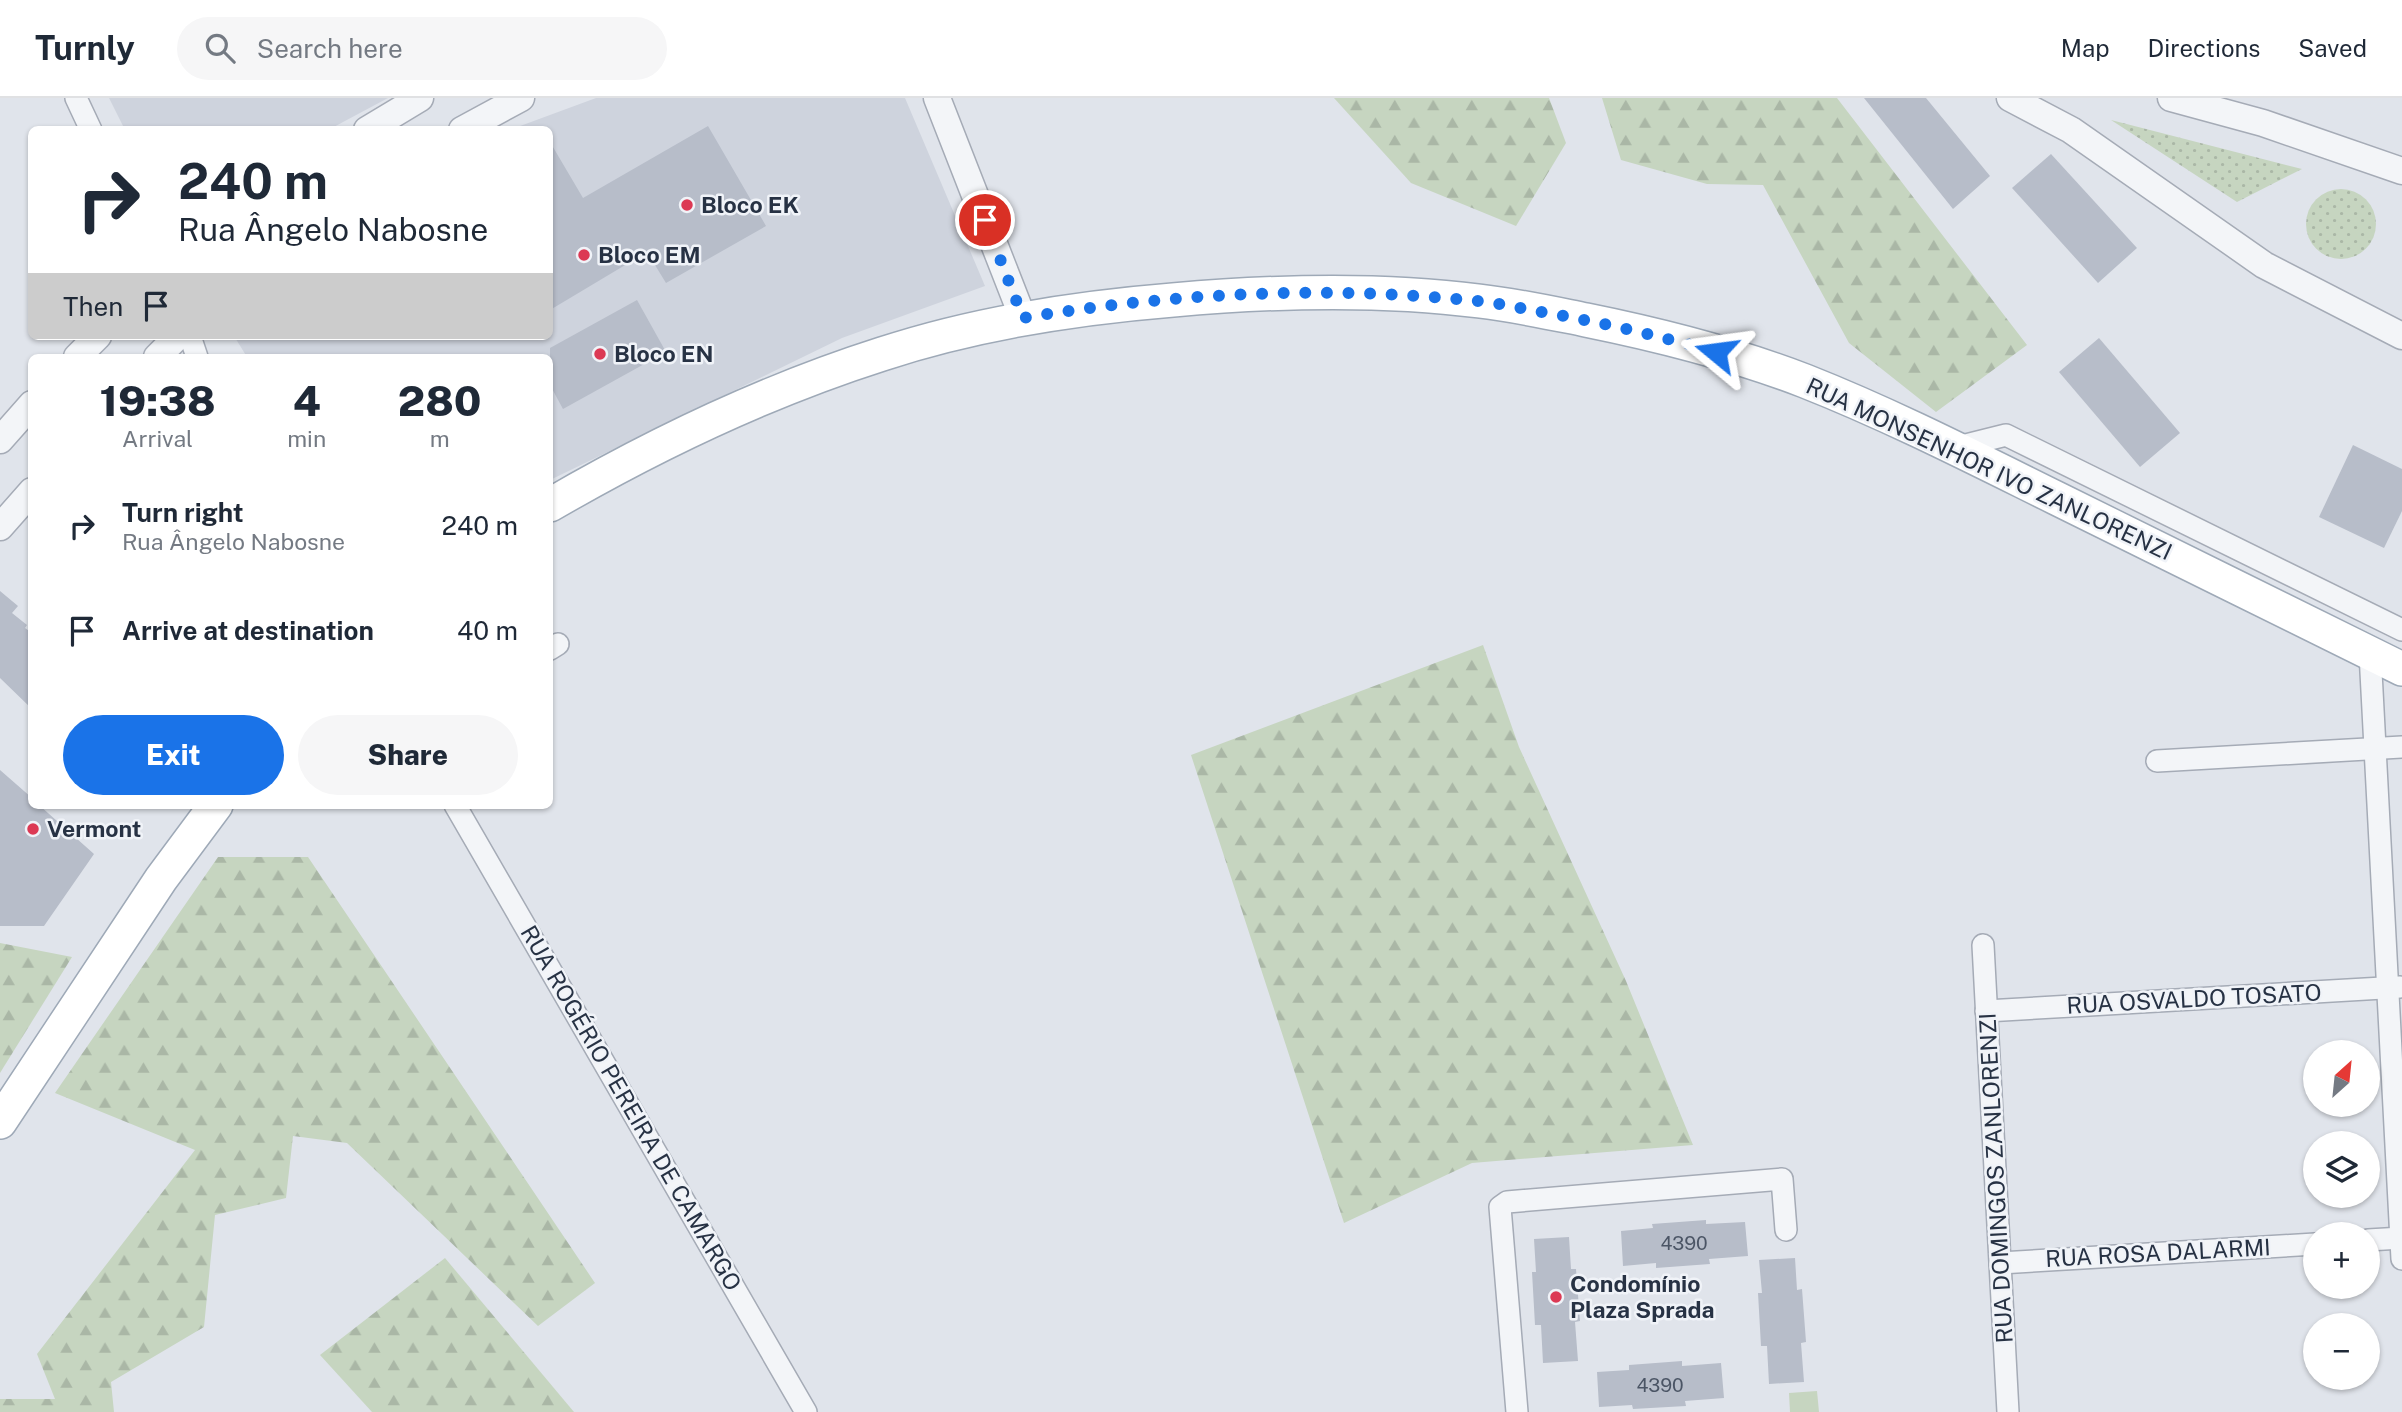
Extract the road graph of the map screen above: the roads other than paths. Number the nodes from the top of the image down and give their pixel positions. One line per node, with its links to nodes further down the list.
1 (76, 98): 7 (street)
2 (420, 98): 8 (street)
3 (521, 98): 9 (street)
4 (937, 98): 11 (street)
5 (2010, 98): 12 (street)
6 (2171, 98): 10 (street)
7 (90, 126)
8 (374, 126)
9 (469, 126)
10 (2402, 171)
11 (1023, 318): 19 (main road, RUA MONSENHOR IVO ZANLORENZI); 21 (main road, RUA MONSENHOR IVO ZANLORENZI)
12 (2402, 336)
13 (94, 340): 15 (street)
14 (174, 340): 16 (street)
15 (79, 354)
16 (160, 354)
17 (28, 408): 18 (street)
18 (0, 440)
19 (1954, 448): 23 (street); 24 (main road, RUA MONSENHOR IVO ZANLORENZI)
20 (28, 496): 22 (street)
21 (553, 503)
22 (0, 527)
23 (2402, 631)
24 (2370, 653): 25 (main road, RUA MONSENHOR IVO ZANLORENZI); 27 (street)
25 (2402, 668)
26 (2402, 747): 27 (street)
27 (2375, 748): 28 (street); 32 (street)
28 (2157, 761)
29 (213, 809): 34 (main road)
30 (457, 809): 40 (street, RUA ROGÉRIO PEREIRA DE CAMARGO)
31 (1983, 945): 33 (street, RUA DOMINGOS ZANLORENZI)
32 (2395, 987): 33 (street, RUA OSVALDO TOSATO); 38 (street)
33 (1986, 1011): 39 (street, RUA DOMINGOS ZANLORENZI)
34 (0, 1122)
35 (1786, 1230): 41 (street)
36 (2380, 1242): 38 (street)
37 (2303, 1245): 39 (street, RUA ROSA DALARMI)
38 (2402, 1245)
39 (2000, 1263): 42 (street, RUA DOMINGOS ZANLORENZI)
40 (806, 1412)
41 (1517, 1412)
42 (2008, 1412)

